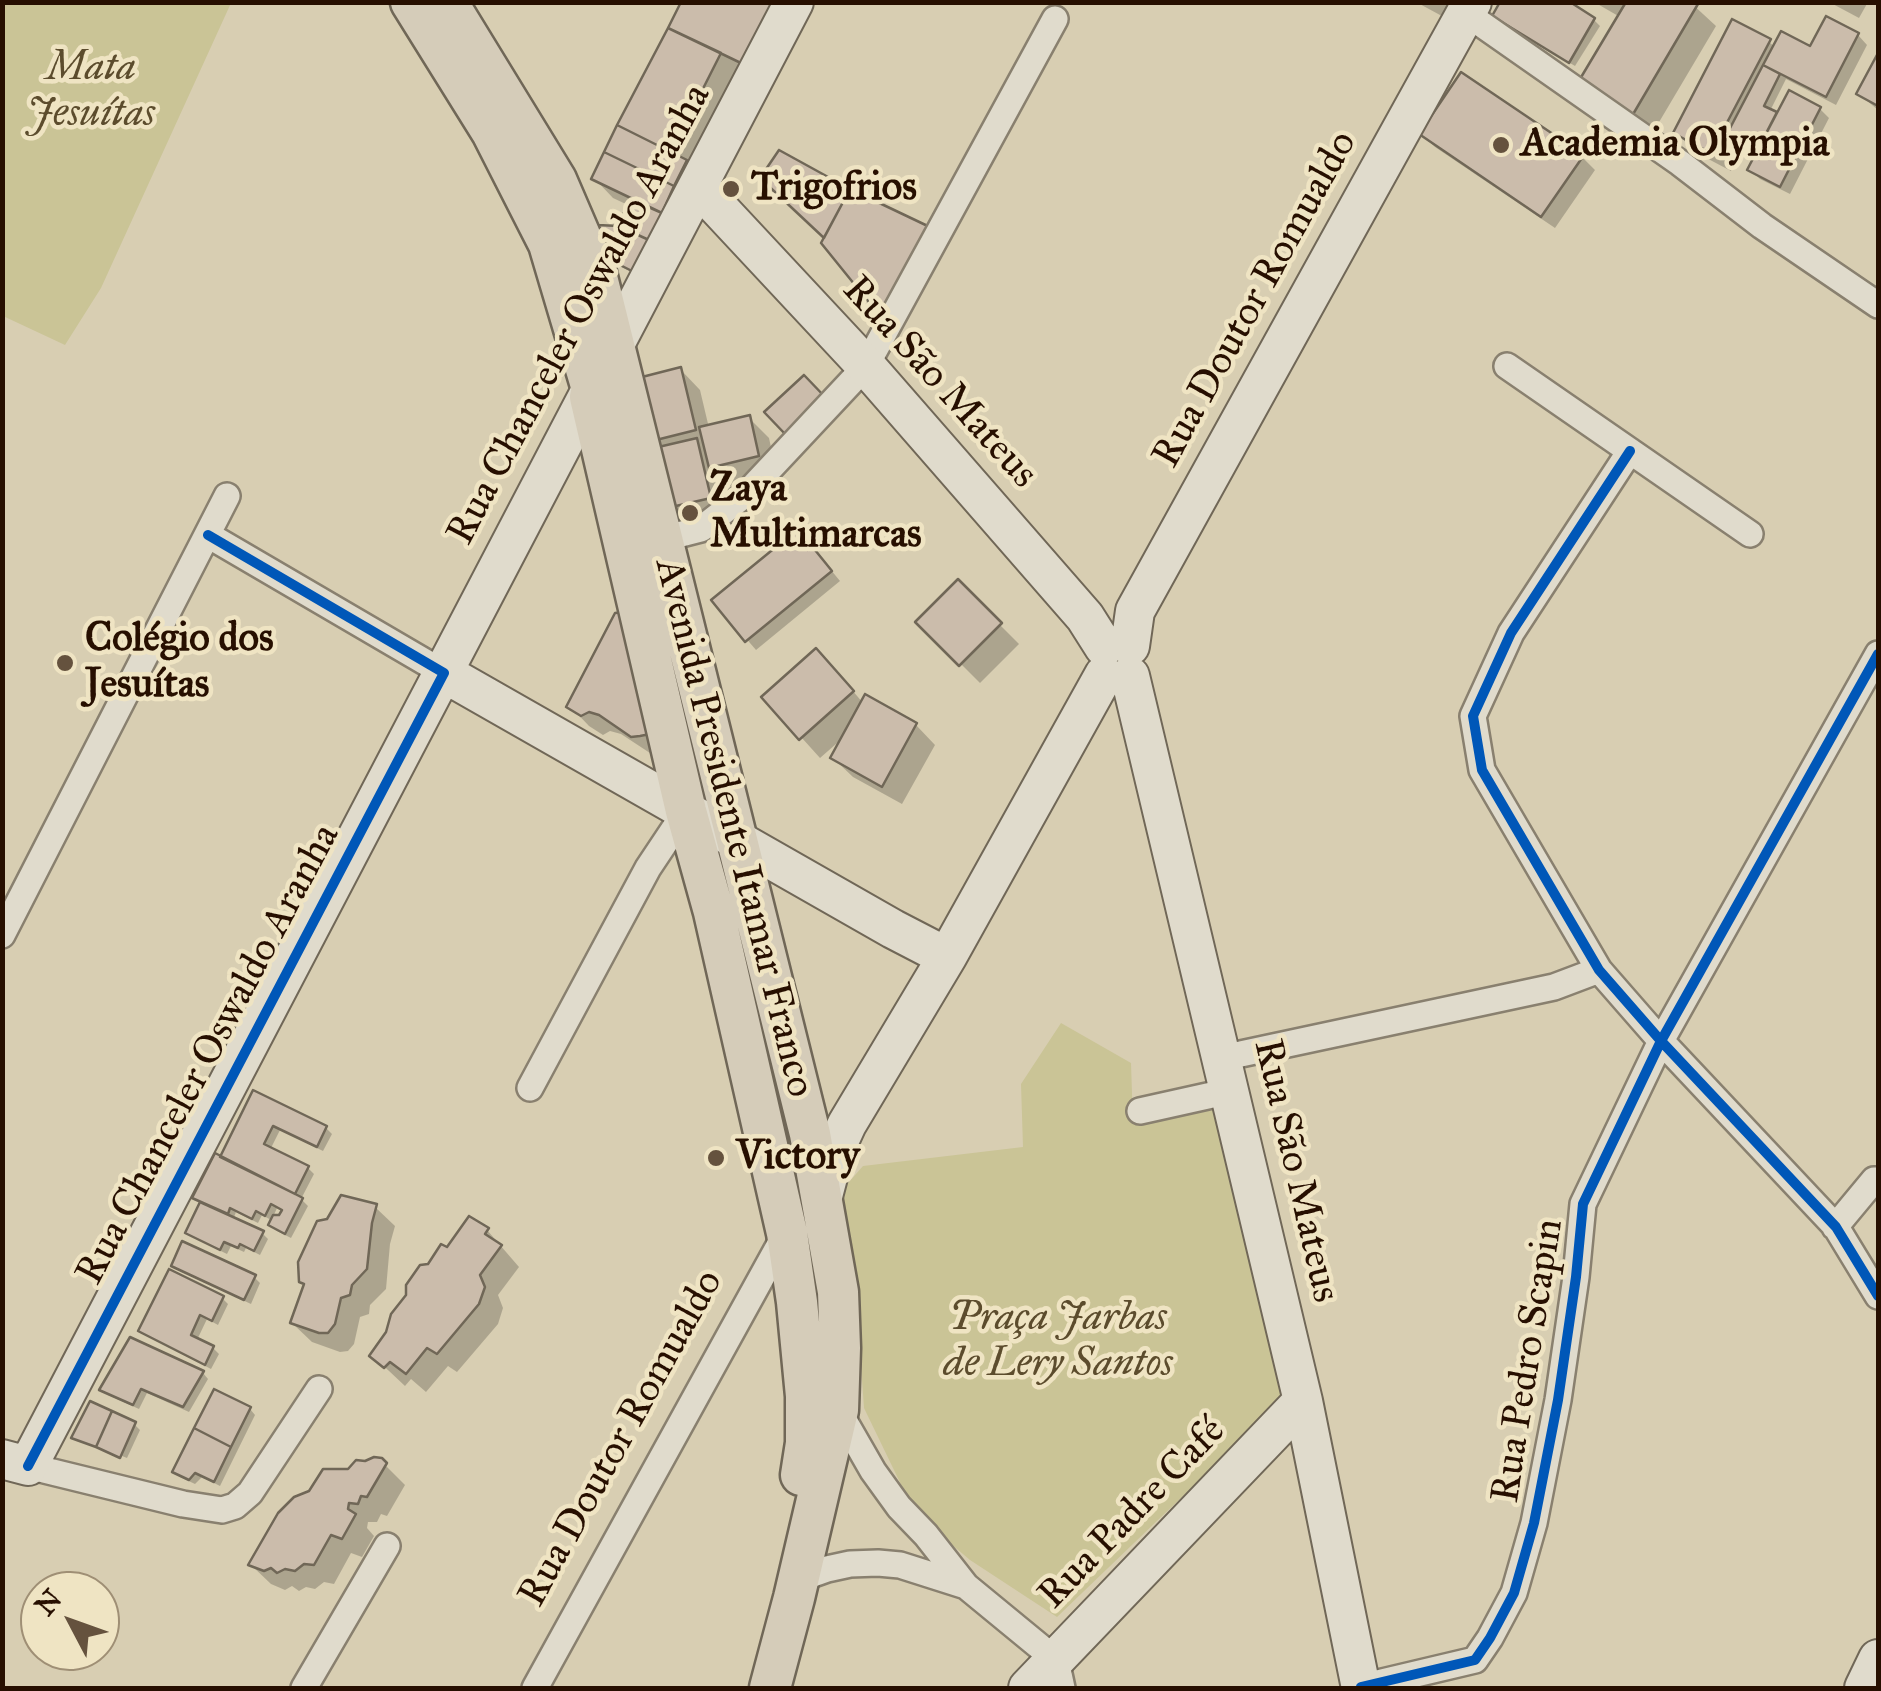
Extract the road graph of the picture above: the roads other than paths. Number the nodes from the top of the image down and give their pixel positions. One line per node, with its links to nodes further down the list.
1 (411, 2): 11 (main road, Avenida Presidente Itamar Franco)
2 (447, 2): 8 (main road, Avenida Presidente Itamar Franco)
3 (794, 2): 6 (main road, Rua Chanceler Oswaldo Aranha)
4 (1470, 8): 7 (street); 17 (main road, Rua Doutor Romualdo)
5 (1055, 19): 9 (street)
6 (698, 186): 8 (main road, Rua Chanceler Oswaldo Aranha); 9 (main road, Rua São Mateus)
7 (1878, 305)
8 (615, 346): 11 (main road, Rua Chanceler Oswaldo Aranha); 16 (main road, Avenida Presidente Itamar Franco)
9 (866, 366): 16 (street); 17 (main road, Rua São Mateus)
10 (1507, 366): 12 (street)
11 (592, 389): 19 (main road, Rua Chanceler Oswaldo Aranha); 20 (main road, Avenida Presidente Itamar Franco)
12 (1630, 451): 14 (street); 26 (street)
13 (227, 496): 15 (street)
14 (1750, 534)
15 (208, 535): 19 (street); 24 (street)
16 (662, 539): 21 (main road, Avenida Presidente Itamar Franco)
17 (1115, 645): 25 (main road, Rua Doutor Romualdo); 28 (main road, Rua São Mateus)
18 (1878, 654): 27 (street, Rua Pedro Scapin)
19 (444, 673): 20 (main road); 39 (main road, Rua Chanceler Oswaldo Aranha)
20 (686, 810): 21 (main road); 22 (street); 23 (main road, Avenida Presidente Itamar Franco)
21 (738, 840): 23 (main road); 25 (main road); 31 (main road, Avenida Presidente Itamar Franco)
22 (648, 868): 23 (street); 29 (street)
23 (703, 869): 34 (main road, Avenida Presidente Itamar Franco)
24 (2, 935)
25 (947, 957): 31 (main road, Rua Doutor Romualdo)
26 (1598, 970): 27 (street); 28 (street)
27 (1661, 1041): 33 (street); 50 (street, Rua Pedro Scapin)
28 (1226, 1074): 30 (street); 37 (main road, Rua São Mateus)
29 (530, 1088)
30 (1140, 1111)
31 (828, 1129): 38 (main road, Avenida Presidente Itamar Franco)
32 (1878, 1180): 33 (street)
33 (1836, 1226): 35 (street)
34 (787, 1232): 46 (street, Rua Doutor Romualdo); 47 (main road, Avenida Presidente Itamar Franco)
35 (1878, 1296)
36 (319, 1388): 39 (street)
37 (1303, 1402): 44 (main road, Rua Padre Café); 50 (main road, Rua São Mateus)
38 (838, 1410): 41 (main road, Avenida Presidente Itamar Franco); 42 (street)
39 (16, 1463)
40 (387, 1546): 45 (street)
41 (798, 1580): 42 (street); 48 (main road, Avenida Presidente Itamar Franco)
42 (966, 1586): 44 (street)
43 (1878, 1659): 51 (main road)
44 (1059, 1674): 49 (main road, Rua Padre Café)
45 (304, 1688)
46 (535, 1688)
47 (746, 1688)
48 (770, 1688)
49 (1028, 1688)
50 (1361, 1688)
51 (1864, 1688)

